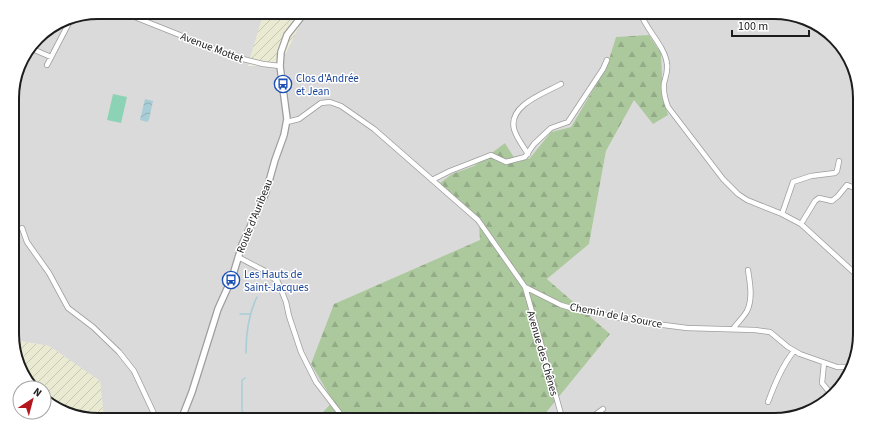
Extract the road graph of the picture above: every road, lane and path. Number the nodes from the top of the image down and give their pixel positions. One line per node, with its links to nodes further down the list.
1 (140, 19): 9 (street, Avenue Mottet)
2 (299, 19): 9 (street, Route d'Auribeau)
3 (643, 19): 16 (street)
4 (68, 25): 6 (street)
5 (35, 50): 6 (street)
6 (51, 57): 8 (street)
7 (607, 60): 12 (street)
8 (47, 65)
9 (280, 66): 11 (street, Route d'Auribeau)
10 (561, 84): 12 (street)
11 (288, 122): 14 (street, Chemin de la Source); 19 (street, Route d'Auribeau)
12 (528, 154): 14 (street)
13 (839, 161): 16 (street)
14 (432, 180): 22 (street, Chemin de la Source)
15 (853, 187): 17 (street)
16 (782, 214): 17 (street)
17 (801, 224): 21 (street)
18 (22, 228): 30 (street)
19 (238, 257): 31 (street, Route d'Auribeau); 32 (street)
20 (748, 270): 23 (street)
21 (853, 272)
22 (525, 287): 23 (street, Chemin de la Source); 33 (street, Avenue des Chênes)
23 (733, 329): 24 (street, Chemin de la Source)
24 (794, 351): 25 (street, Chemin de la Source); 28 (street)
25 (824, 363): 26 (street, Chemin de la Source); 27 (street)
26 (846, 367)
27 (829, 390)
28 (768, 402)
29 (603, 409): 34 (street)
30 (154, 413)
31 (184, 413)
32 (340, 413)
33 (561, 413)
34 (598, 413)

